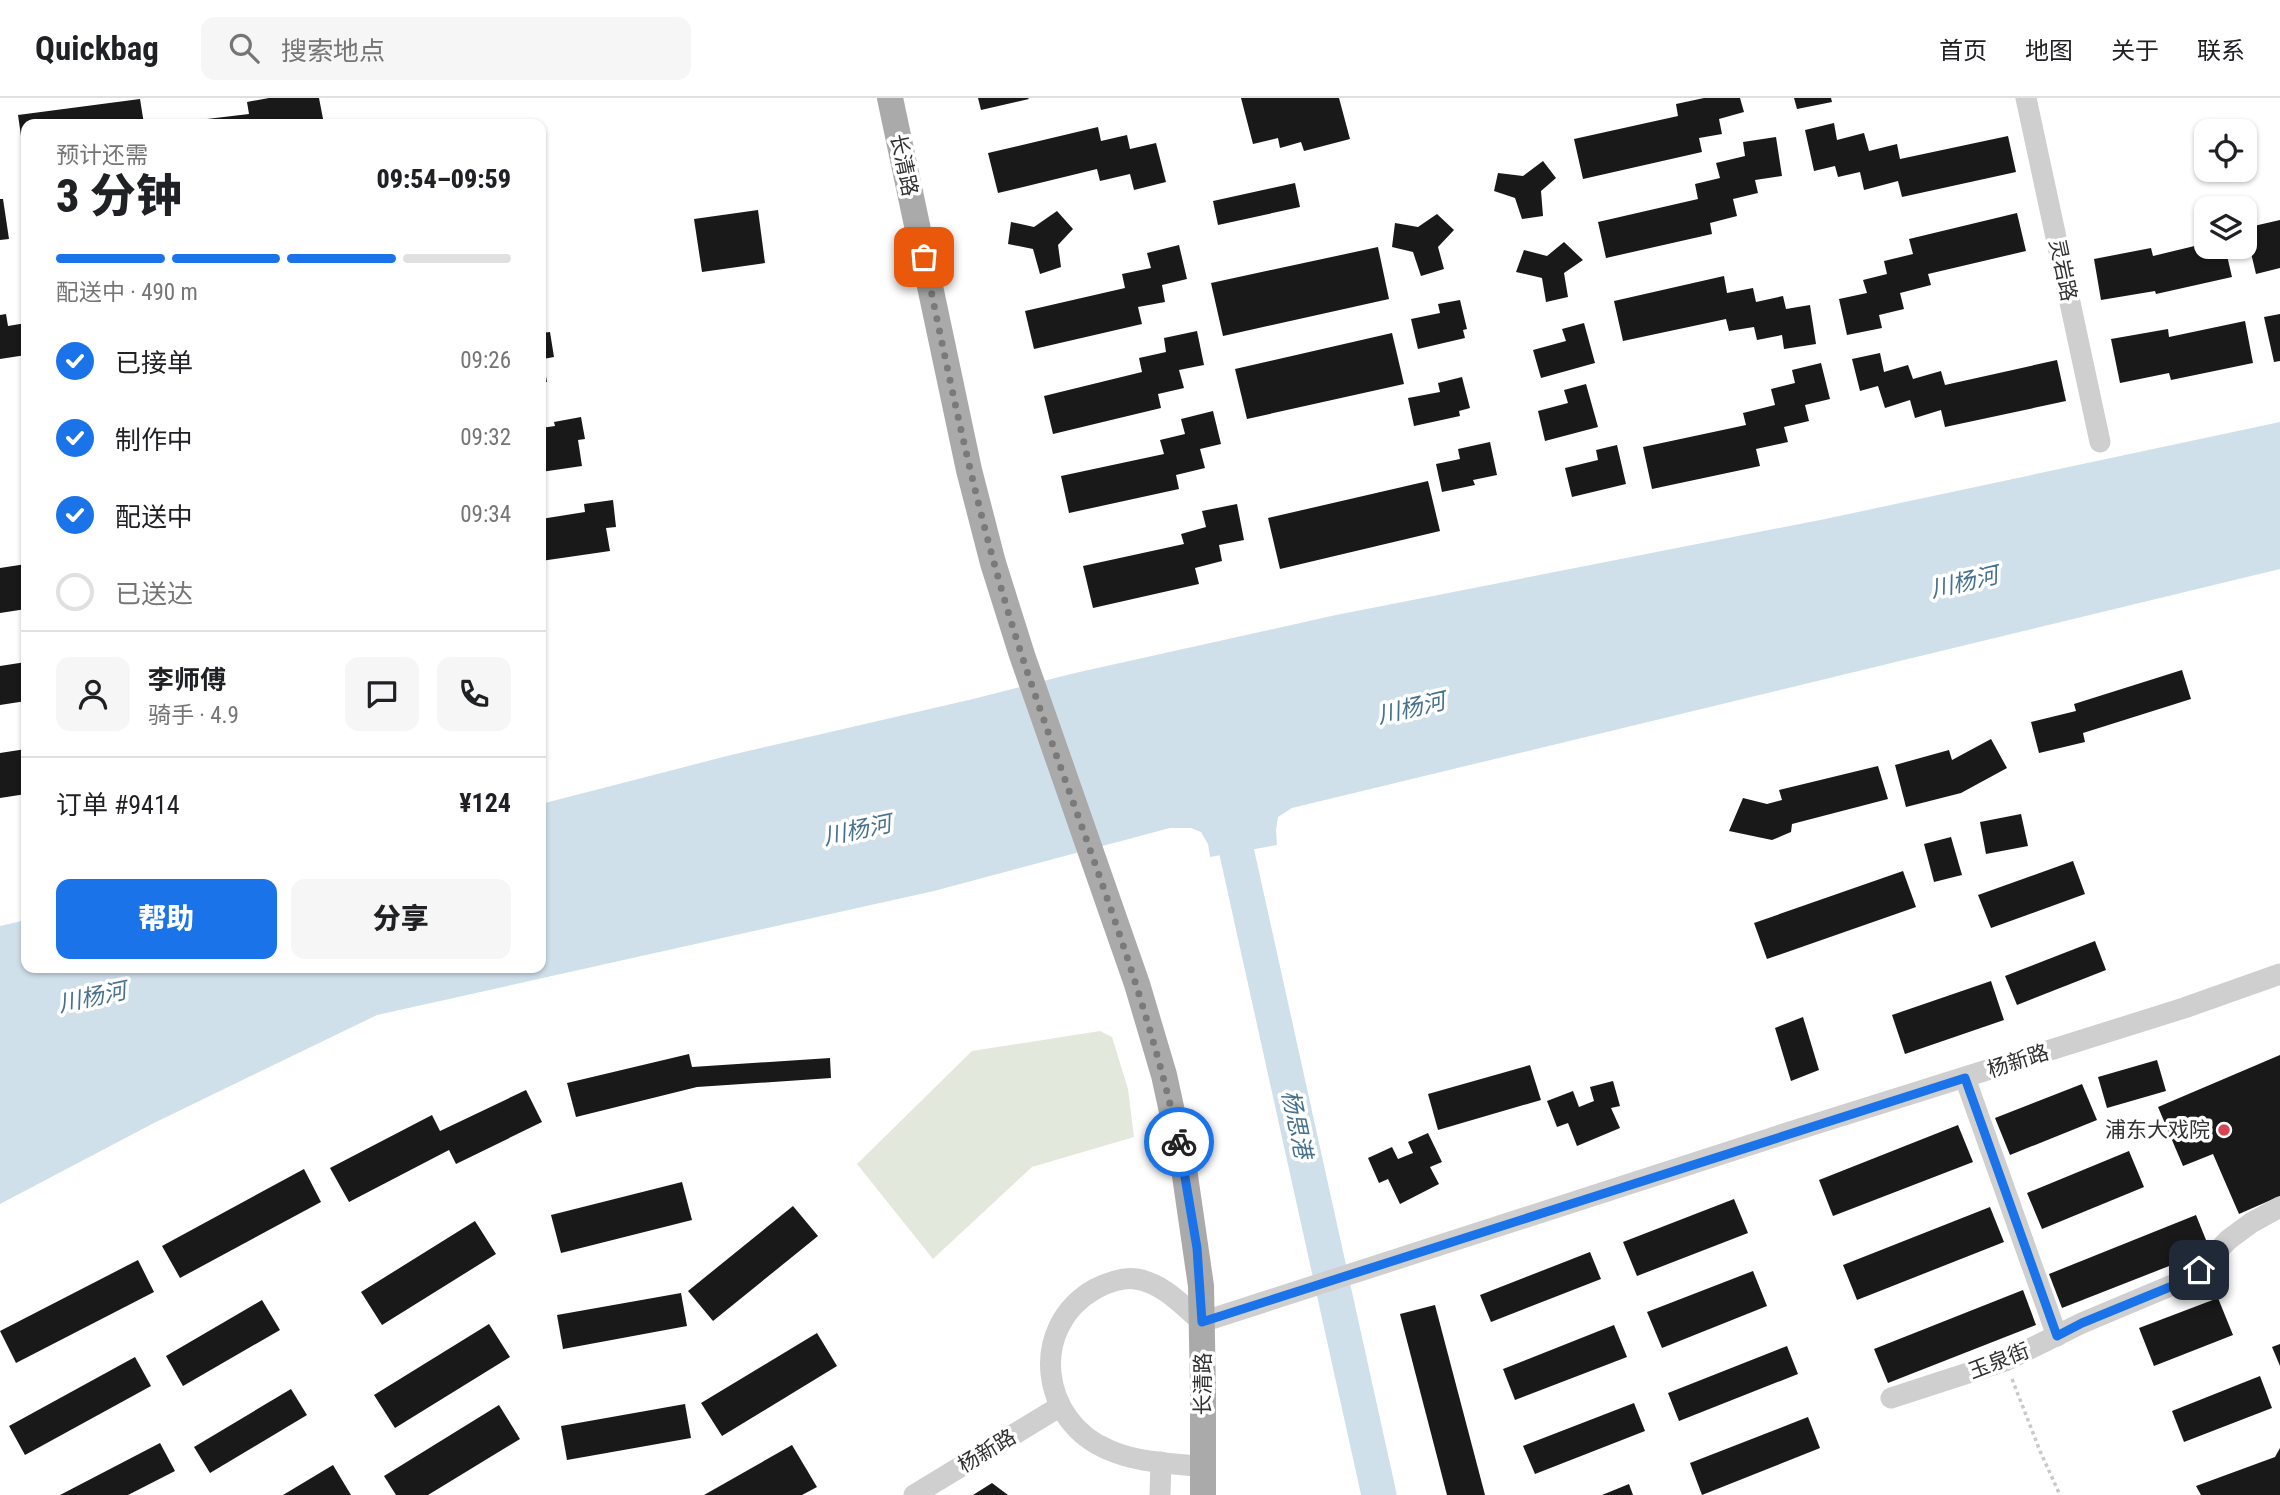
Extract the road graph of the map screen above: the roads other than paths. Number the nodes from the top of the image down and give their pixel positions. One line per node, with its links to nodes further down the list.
1 (890, 98): 7 (main road, 长清路)
2 (2026, 98): 3 (street, 灵岩路)
3 (2100, 442)
4 (2280, 974): 5 (street, 杨新路)
5 (1965, 1078): 7 (street, 杨新路); 8 (street)
6 (2280, 1207): 8 (street, 玉泉街)
7 (1202, 1322): 10 (street); 12 (main road, 长清路)
8 (2057, 1336): 9 (street, 玉泉街)
9 (1891, 1398)
10 (1059, 1408): 11 (street); 13 (street, 杨新路)
11 (1161, 1462): 12 (street); 14 (street)
12 (1203, 1467): 15 (main road, 长清路)
13 (914, 1495)
14 (1160, 1495)
15 (1203, 1495)

